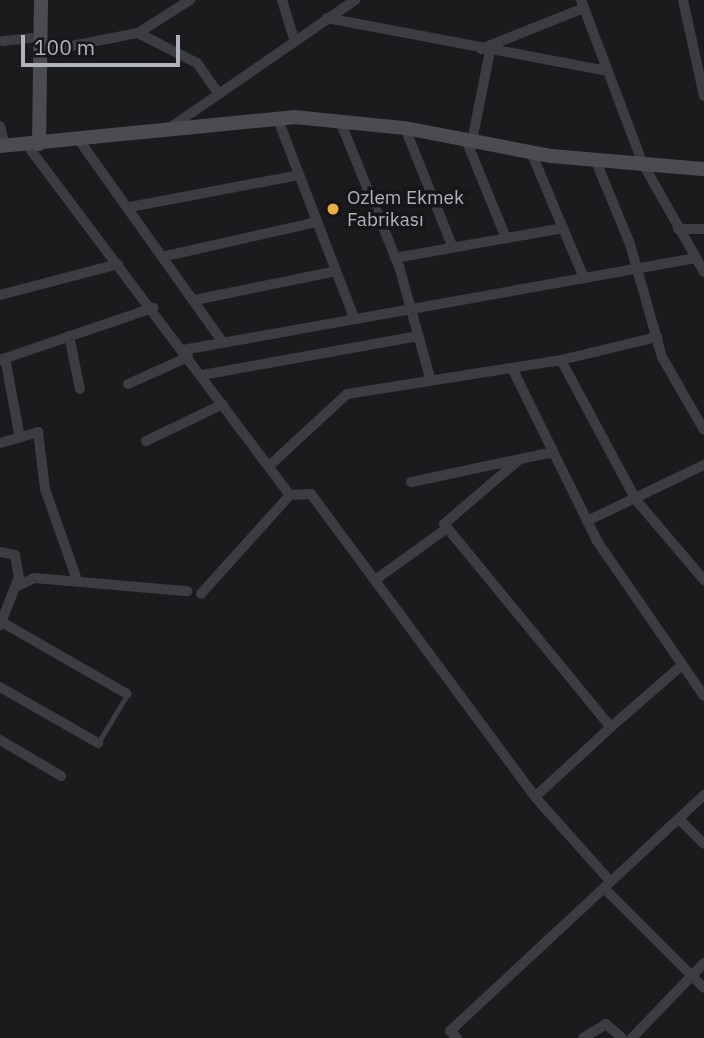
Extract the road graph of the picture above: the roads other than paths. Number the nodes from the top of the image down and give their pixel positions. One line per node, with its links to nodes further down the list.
1 (41, 0): 12 (main road)
2 (190, 0): 9 (street)
3 (282, 0): 11 (street)
4 (333, 0): 8 (street)
5 (355, 0): 8 (street)
6 (682, 0): 16 (street)
7 (583, 4): 13 (street); 14 (street)
8 (332, 15): 11 (street); 13 (street)
9 (138, 33): 12 (street); 15 (street)
10 (1, 38): 12 (street)
11 (294, 39): 15 (street)
12 (40, 44): 24 (main road)
13 (486, 50): 14 (street); 23 (street)
14 (608, 71): 28 (street)
15 (217, 92): 20 (street)
16 (704, 96)
17 (277, 117): 18 (main road); 20 (main road); 30 (street)
18 (340, 121): 21 (main road); 39 (street)
19 (0, 126): 25 (street)
20 (171, 127): 22 (main road)
21 (405, 128): 23 (main road); 37 (street)
22 (79, 140): 24 (main road); 31 (street)
23 (469, 140): 26 (main road); 36 (street)
24 (33, 144): 25 (main road); 41 (street)
25 (2, 146)
26 (531, 152): 27 (main road); 33 (street)
27 (595, 159): 28 (main road); 42 (street)
28 (643, 164): 29 (main road); 34 (street)
29 (704, 169)
30 (299, 175): 31 (street); 32 (street)
31 (130, 207): 38 (street)
32 (317, 222): 38 (street); 43 (street)
33 (563, 228): 36 (street); 45 (street)
34 (678, 229): 35 (street); 40 (street)
35 (704, 229)
36 (506, 238): 37 (street)
37 (453, 248): 39 (street)
38 (166, 256): 47 (street)
39 (395, 258): 49 (street)
40 (696, 258): 42 (street); 44 (street)
41 (118, 264): 46 (street); 48 (street)
42 (636, 269): 45 (street); 53 (street)
43 (336, 271): 47 (street); 50 (street)
44 (704, 272)
45 (584, 278): 49 (street)
46 (0, 295)
47 (195, 300): 54 (street)
48 (153, 308): 51 (street); 55 (street)
49 (412, 309): 50 (street); 52 (street)
50 (354, 318): 54 (street)
51 (69, 336): 56 (street); 62 (street)
52 (419, 336): 59 (street); 60 (street)
53 (657, 337): 57 (street); 64 (street)
54 (223, 342): 55 (street)
55 (186, 353): 59 (street); 61 (street)
56 (3, 359): 65 (street)
57 (561, 360): 58 (street); 74 (street)
58 (512, 368): 60 (street); 68 (street)
59 (202, 375): 63 (street)
60 (431, 381): 71 (street)
61 (128, 384)
62 (80, 389)
63 (223, 404): 66 (street); 71 (street)
64 (704, 430)
65 (20, 438): 67 (street); 78 (street)
66 (146, 441)
67 (0, 443)
68 (553, 452): 69 (street); 75 (street)
69 (520, 459): 72 (street); 76 (street)
70 (704, 465): 74 (street)
71 (269, 466): 73 (street)
72 (411, 482)
73 (290, 495): 79 (street); 83 (street)
74 (636, 500): 75 (street); 80 (street)
75 (587, 521): 85 (street)
76 (447, 528): 79 (street); 89 (street)
77 (0, 552): 81 (street)
78 (77, 580): 81 (street); 82 (street)
79 (375, 580): 94 (street)
80 (704, 580)
81 (15, 587): 84 (street)
82 (187, 591)
83 (201, 594)
84 (1, 622): 87 (street)
85 (682, 665): 88 (street); 89 (street)
86 (0, 687): 91 (street)
87 (127, 694): 91 (lane)
88 (704, 696)
89 (611, 727): 94 (street)
90 (0, 740): 92 (street)
91 (97, 743)
92 (61, 776)
93 (704, 795): 95 (street)
94 (534, 797): 97 (street)
95 (679, 819): 96 (street); 97 (street)
96 (704, 844)
97 (607, 885): 99 (street); 101 (street)
98 (704, 962): 99 (street)
99 (692, 976): 100 (street); 104 (street)
100 (704, 988)
101 (457, 1038)
102 (583, 1038): 103 (street)
103 (622, 1038)
104 (632, 1038)

